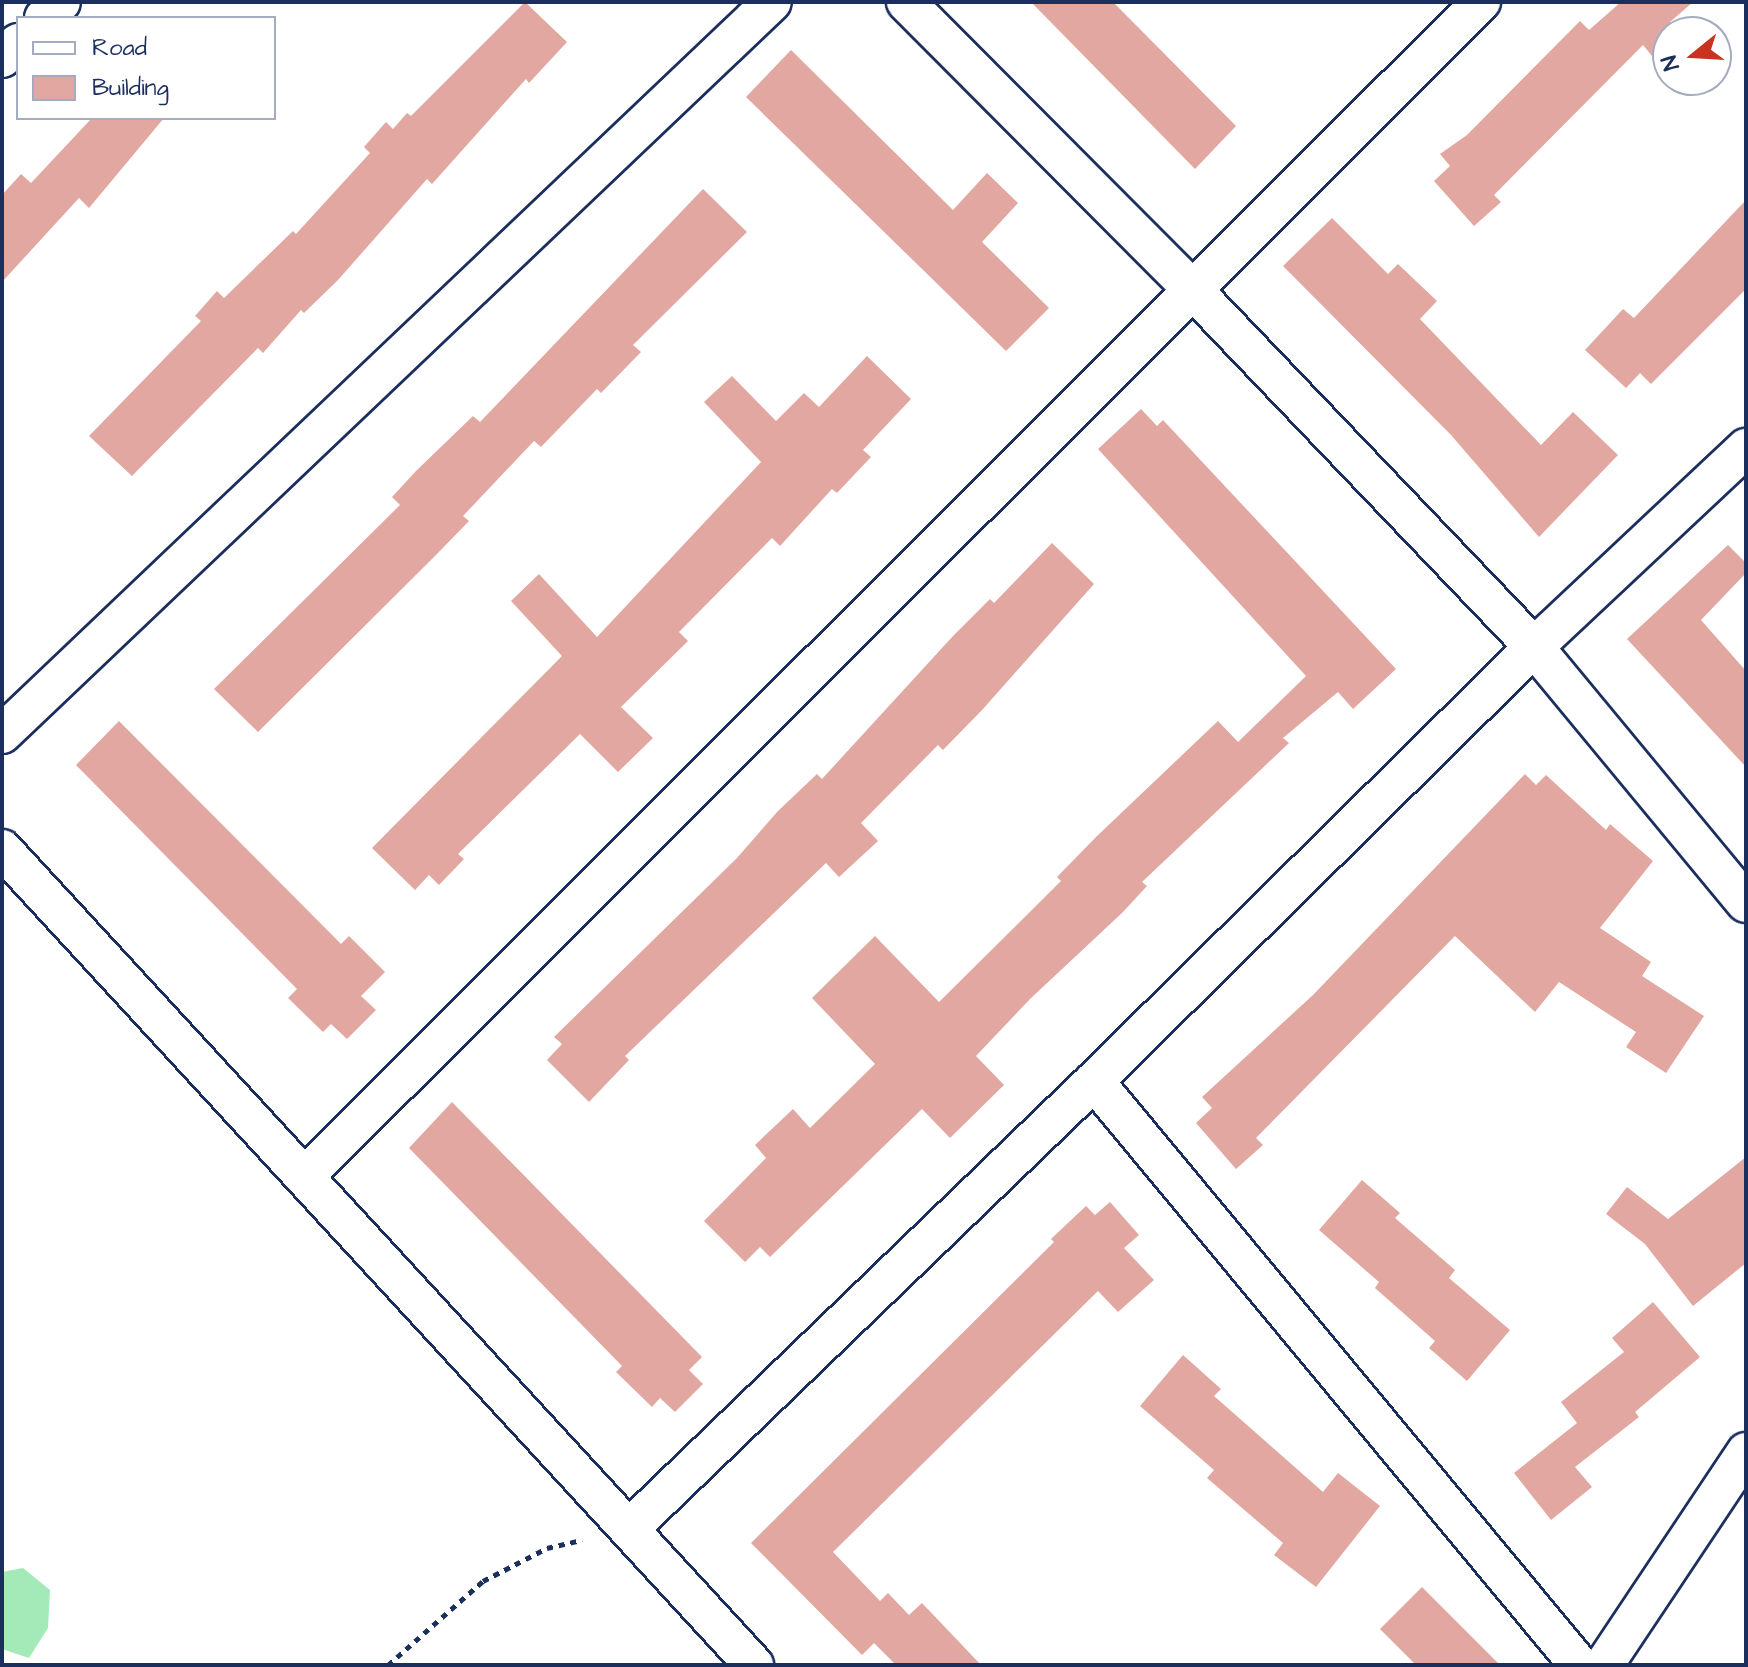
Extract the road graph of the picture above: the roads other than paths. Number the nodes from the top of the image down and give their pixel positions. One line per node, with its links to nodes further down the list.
1 (61, 2): 5 (street)
2 (772, 2): 9 (street)
3 (906, 2): 6 (street)
4 (1481, 2): 6 (street)
5 (46, 16)
6 (1192, 289): 8 (street); 13 (street)
7 (1746, 448): 8 (street)
8 (1534, 647): 11 (street); 12 (street)
9 (2, 734)
10 (2, 849): 13 (street)
11 (1746, 903)
12 (1094, 1081): 15 (street); 17 (street)
13 (304, 1177): 15 (street)
14 (1746, 1452): 18 (street)
15 (629, 1529): 16 (street)
16 (754, 1665)
17 (1579, 1665)
18 (1604, 1665)

